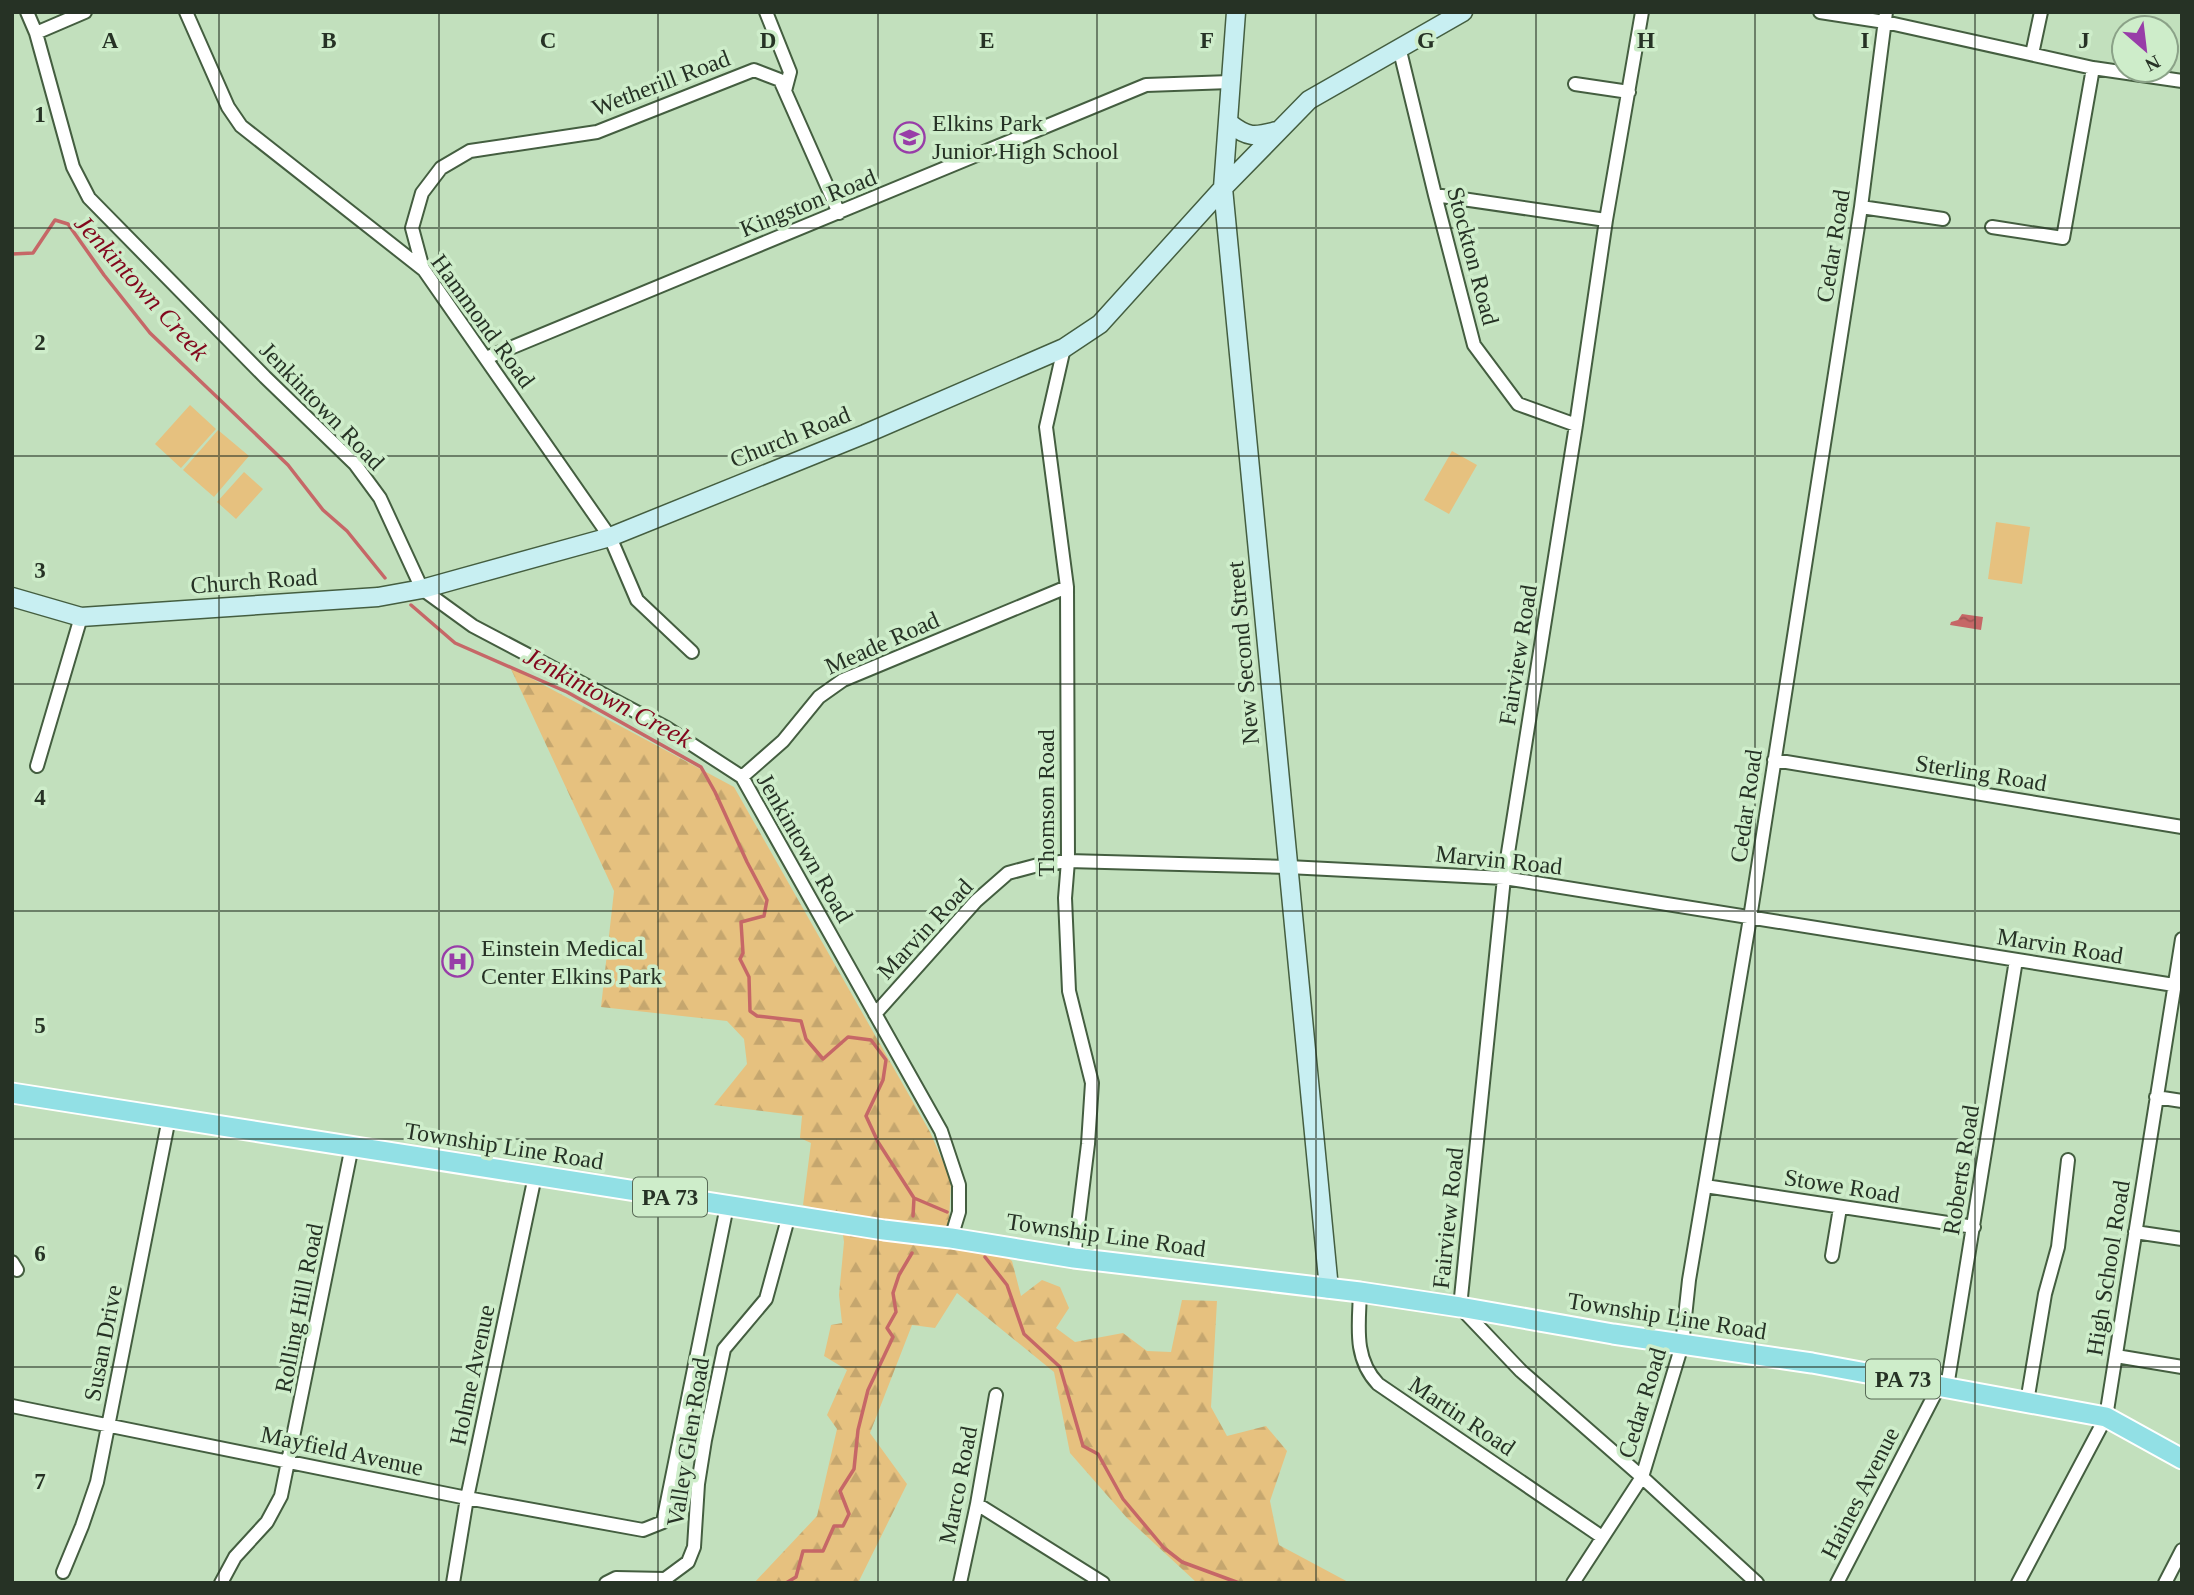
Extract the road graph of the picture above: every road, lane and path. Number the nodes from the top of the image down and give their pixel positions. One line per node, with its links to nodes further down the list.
1 (27, 12): 11 (street, Jenkintown Road)
2 (85, 12): 11 (street)
3 (186, 12): 29 (street, Hammond Road)
4 (766, 12): 18 (street)
5 (1236, 12): 16 (street, New Second Street)
6 (1463, 12): 12 (street, Church Road)
7 (1642, 12): 19 (street, Fairview Road)
8 (1820, 12): 10 (street)
9 (2040, 12): 13 (street)
10 (1885, 17): 13 (street); 24 (street, Cedar Road)
11 (36, 33): 35 (street, Jenkintown Road)
12 (1399, 47): 21 (street, Church Road); 23 (street, Stockton Road)
13 (2032, 54): 14 (street)
14 (2093, 68): 15 (street); 28 (street)
15 (2182, 81)
16 (1230, 82): 20 (street, New Second Street); 25 (street, Kingston Road)
17 (1574, 84): 19 (street)
18 (785, 91): 25 (street); 29 (street, Wetherill Road)
19 (1629, 92): 27 (street, Fairview Road)
20 (1228, 123): 21 (street); 22 (street, New Second Street)
21 (1278, 131): 22 (street, Church Road)
22 (1223, 188): 30 (street, Church Road); 44 (street, New Second Street)
23 (1435, 195): 27 (street); 32 (street, Stockton Road)
24 (1861, 206): 26 (street); 39 (street, Cedar Road)
25 (839, 213): 31 (street, Kingston Road)
26 (1942, 219)
27 (1606, 220): 32 (street, Fairview Road)
28 (1992, 227)
29 (424, 270): 31 (street, Hammond Road)
30 (1064, 348): 33 (street, Church Road); 34 (street, Thomson Road)
31 (485, 358): 33 (street, Hammond Road)
32 (1576, 425): 45 (street, Fairview Road)
33 (610, 537): 35 (street, Church Road); 38 (street, Hammond Road)
34 (1067, 587): 41 (street, Meade Road); 43 (street, Thomson Road)
35 (422, 589): 37 (street, Church Road); 41 (street, Jenkintown Road)
36 (12, 597): 37 (street, Church Road)
37 (81, 617): 40 (street)
38 (692, 652)
39 (1774, 760): 42 (street, Sterling Road); 46 (street, Cedar Road)
40 (37, 766)
41 (742, 777): 51 (street, Jenkintown Road)
42 (2182, 827)
43 (1068, 861): 44 (street, Marvin Road); 51 (street, Marvin Road); 68 (street, Thomson Road)
44 (1288, 867): 45 (street, Marvin Road); 69 (street, New Second Street)
45 (1504, 878): 46 (street, Marvin Road); 71 (street, Fairview Road)
46 (1751, 918): 48 (street, Marvin Road); 59 (street, Cedar Road)
47 (2182, 939): 49 (street, High School Road)
48 (2016, 960): 50 (street, Marvin Road); 63 (street, Roberts Road)
49 (2180, 964): 50 (street, High School Road)
50 (2174, 985): 53 (street, High School Road)
51 (875, 1014): 65 (street, Jenkintown Road)
52 (12, 1093): 55 (main road, Township Line Road / PA 73)
53 (2156, 1097): 54 (street); 64 (street, High School Road)
54 (2182, 1101)
55 (169, 1118): 56 (main road, Township Line Road / PA 73); 80 (street, Susan Drive)
56 (352, 1146): 58 (main road, Township Line Road / PA 73); 82 (street, Rolling Hill Road)
57 (2068, 1160): 77 (street)
58 (535, 1176): 60 (main road, Township Line Road / PA 73); 84 (street, Holme Avenue)
59 (1705, 1186): 61 (street, Stowe Road); 72 (street, Cedar Road)
60 (727, 1206): 62 (main road, Township Line Road / PA 73); 84 (street, Mayfield Avenue)
61 (1840, 1208): 63 (street, Stowe Road); 67 (street)
62 (789, 1215): 65 (main road, Township Line Road / PA 73); 91 (street, Valley Glen Road)
63 (1974, 1227): 75 (street, Roberts Road)
64 (2135, 1232): 66 (street); 73 (street, High School Road)
65 (951, 1238): 68 (main road, Township Line Road / PA 73)
66 (2182, 1239)
67 (1832, 1256)
68 (1074, 1258): 69 (main road, Township Line Road / PA 73)
69 (1329, 1289): 70 (main road, Township Line Road / PA 73)
70 (1360, 1292): 71 (main road, Township Line Road / PA 73); 86 (street, Martin Road)
71 (1460, 1307): 72 (main road, Township Line Road / PA 73); 83 (street)
72 (1682, 1345): 75 (main road, Township Line Road / PA 73); 83 (street, Cedar Road)
73 (2116, 1356): 74 (street); 79 (street, High School Road)
74 (2182, 1367)
75 (1943, 1386): 77 (main road, Township Line Road / PA 73); 96 (street, Haines Avenue)
76 (996, 1395): 85 (street, Marco Road)
77 (2027, 1402): 79 (main road, Township Line Road / PA 73)
78 (12, 1406): 80 (street, Mayfield Avenue)
79 (2106, 1417): 81 (main road, Township Line Road / PA 73); 97 (street, High School Road)
80 (108, 1425): 82 (street, Mayfield Avenue); 88 (street, Susan Drive)
81 (2182, 1459)
82 (289, 1461): 84 (street, Mayfield Avenue); 89 (street, Rolling Hill Road)
83 (1642, 1478): 86 (street, Cedar Road); 95 (street)
84 (467, 1498): 90 (street, Holme Avenue)
85 (977, 1504): 92 (street, Marco Road); 93 (street)
86 (1602, 1538): 94 (street, Cedar Road)
87 (2182, 1550): 98 (street)
88 (63, 1572)
89 (221, 1583)
90 (453, 1583)
91 (606, 1583)
92 (960, 1583)
93 (1103, 1583)
94 (1573, 1583)
95 (1757, 1583)
96 (1837, 1583)
97 (2018, 1583)
98 (2165, 1583)

